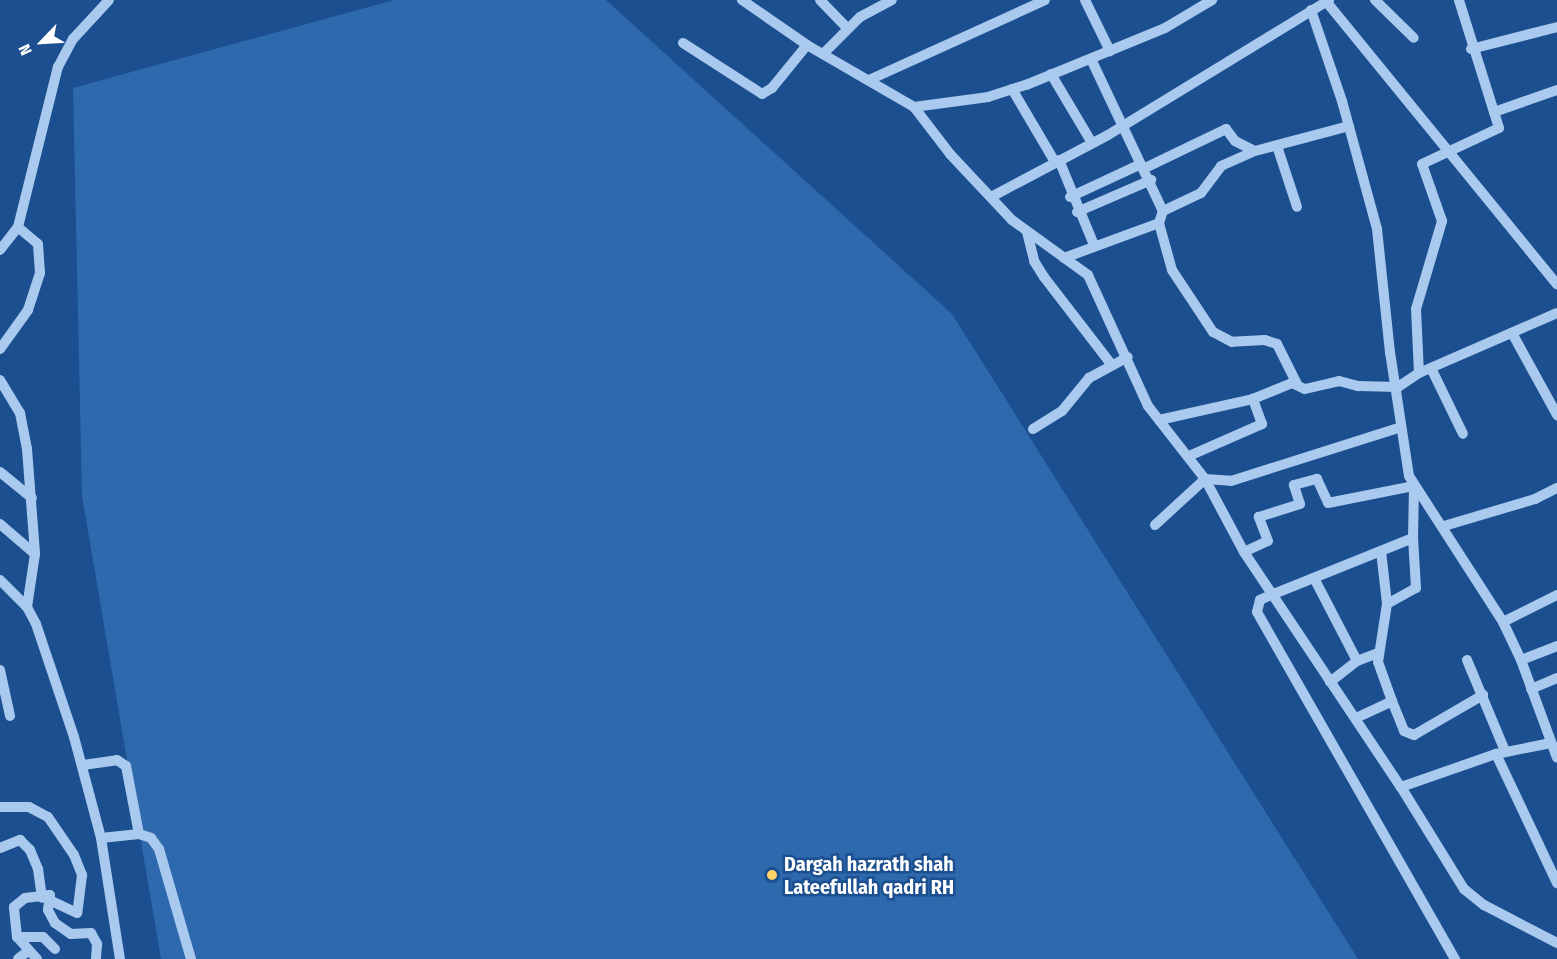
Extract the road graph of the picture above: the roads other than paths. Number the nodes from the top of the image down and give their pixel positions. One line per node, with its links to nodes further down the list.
1 (108, 0): 42 (street)
2 (742, 0): 16 (street)
3 (820, 0): 13 (street)
4 (892, 0): 13 (street)
5 (1045, 0): 22 (street)
6 (1085, 0): 18 (street)
7 (1212, 0): 18 (street)
8 (1327, 0): 11 (street); 31 (street)
9 (1375, 0): 14 (street)
10 (1459, 0): 17 (street)
11 (1311, 10): 27 (street); 28 (street)
12 (1557, 27): 17 (street)
13 (847, 28): 19 (street)
14 (1414, 38)
15 (683, 43): 16 (street)
16 (807, 45): 19 (street)
17 (1471, 49): 26 (street)
18 (1110, 51): 20 (street)
19 (823, 54): 22 (street)
20 (1091, 59): 21 (street); 27 (street)
21 (1051, 74): 23 (street); 29 (street)
22 (869, 80): 25 (street)
23 (1012, 89): 25 (street); 33 (street)
24 (1557, 90): 26 (street)
25 (915, 107): 36 (street)
26 (1494, 112): 31 (street)
27 (1125, 125): 29 (street); 34 (street)
28 (1349, 126): 30 (street); 57 (street)
29 (1092, 143): 33 (street)
30 (1276, 147): 32 (street); 38 (street)
31 (1449, 149): 47 (street); 54 (street)
32 (1255, 151): 34 (street); 39 (street)
33 (1057, 161): 36 (street); 37 (street)
34 (1143, 166): 35 (street); 37 (street)
35 (1151, 180): 39 (street); 40 (street)
36 (991, 197): 43 (street)
37 (1070, 197): 40 (street)
38 (1297, 207)
39 (1163, 211): 41 (street)
40 (1077, 212): 44 (street)
41 (1159, 223): 44 (street); 56 (street)
42 (18, 227): 45 (street); 50 (street)
43 (1027, 232): 46 (street); 52 (street)
44 (1094, 245): 46 (street)
45 (0, 250)
46 (1064, 258): 51 (street)
47 (1557, 284)
48 (1557, 313): 49 (street)
49 (1512, 333): 53 (street); 59 (street)
50 (0, 349)
51 (1128, 357): 52 (street); 60 (street)
52 (1111, 364): 62 (street)
53 (1431, 368): 54 (street); 63 (street)
54 (1419, 373): 57 (street)
55 (0, 380): 69 (street)
56 (1297, 384): 57 (street); 58 (street)
57 (1398, 387): 61 (street)
58 (1253, 399): 60 (street); 64 (street)
59 (1556, 418)
60 (1159, 420): 64 (street)
61 (1401, 427): 66 (street); 67 (street)
62 (1033, 429)
63 (1462, 434)
64 (1189, 456): 66 (street)
65 (0, 472): 69 (street)
66 (1205, 479): 71 (street); 75 (street)
67 (1414, 486): 72 (street); 73 (street); 75 (street)
68 (1557, 489): 72 (street)
69 (32, 498): 76 (street)
70 (0, 524): 76 (street)
71 (1155, 525)
72 (1444, 526): 83 (street)
73 (1413, 538): 74 (street); 81 (street)
74 (1381, 551): 77 (street); 81 (street)
75 (1244, 552): 79 (street)
76 (35, 554): 82 (street)
77 (1314, 578): 79 (street); 88 (street)
78 (0, 580): 82 (street)
79 (1271, 595): 91 (street); 119 (street)
80 (1557, 595): 83 (street)
81 (1387, 604): 85 (street)
82 (27, 607): 100 (street)
83 (1503, 622): 87 (street)
84 (1557, 646): 87 (street)
85 (1378, 653): 88 (street); 94 (street)
86 (1467, 660): 93 (street)
87 (1521, 660): 92 (street)
88 (1357, 661): 91 (street)
89 (0, 670): 95 (street)
90 (1557, 678): 92 (street)
91 (1330, 682): 96 (street)
92 (1531, 689): 97 (street)
93 (1483, 695): 94 (street); 98 (street)
94 (1392, 701): 96 (street)
95 (10, 716)
96 (1356, 718): 101 (street)
97 (1551, 743): 98 (street); 99 (street)
98 (1500, 753): 101 (street); 106 (street)
99 (1557, 758)
100 (83, 765): 103 (street); 104 (street)
101 (1401, 787): 110 (street)
102 (0, 807): 107 (street)
103 (139, 834): 104 (street); 118 (street)
104 (101, 838): 117 (street)
105 (0, 848): 107 (street)
106 (1557, 883)
107 (45, 902): 108 (street); 109 (street)
108 (86, 933): 111 (street); 116 (street)
109 (17, 937): 112 (street); 113 (street)
110 (1557, 943)
111 (85, 945)
112 (56, 949)
113 (28, 951): 114 (street); 115 (street)
114 (18, 959)
115 (37, 959)
116 (96, 959)
117 (120, 959)
118 (191, 959)
119 (1455, 959)

